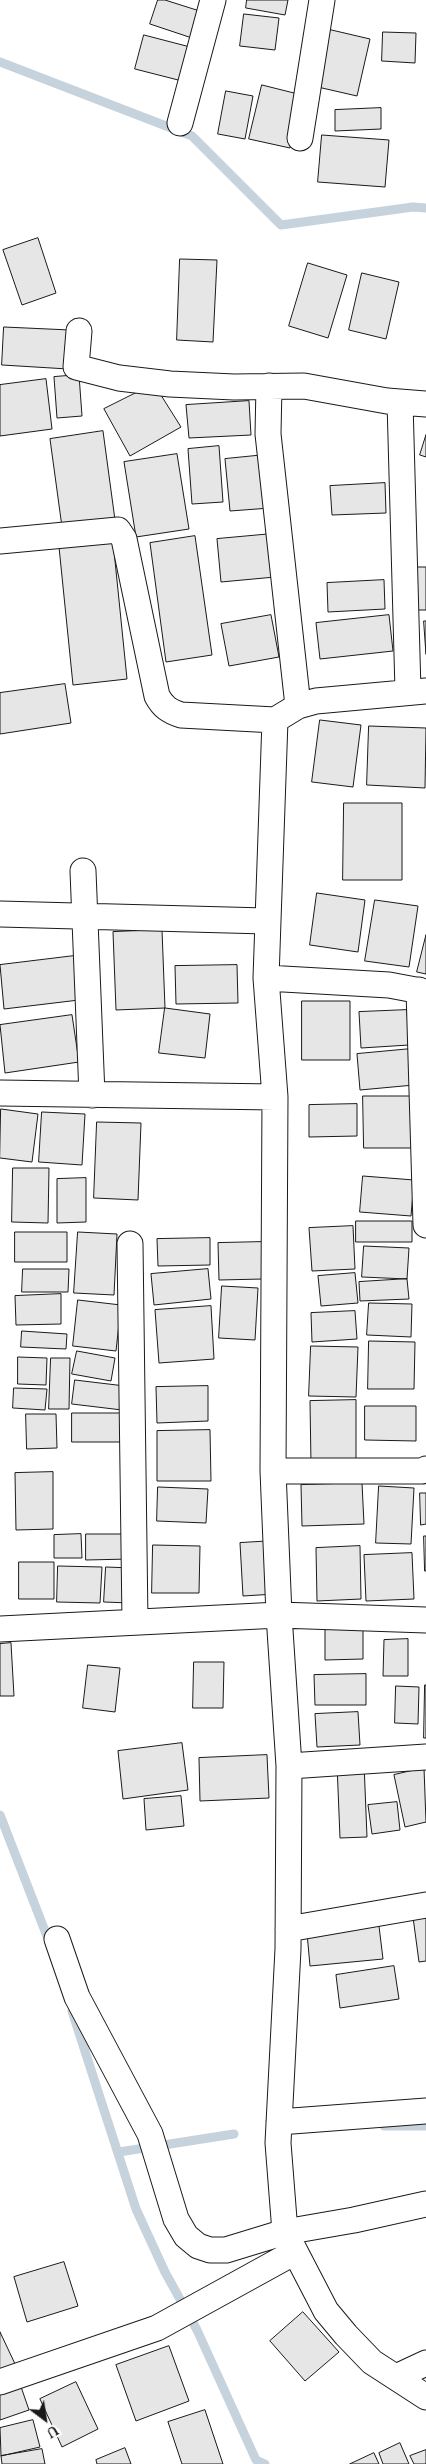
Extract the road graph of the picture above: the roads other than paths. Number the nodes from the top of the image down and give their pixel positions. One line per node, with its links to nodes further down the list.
1 (213, 0): 3 (street)
2 (322, 0): 4 (street)
3 (180, 123)
4 (300, 138)
5 (79, 331): 6 (street)
6 (269, 386): 7 (street); 11 (street)
7 (400, 402): 8 (street); 10 (street)
8 (426, 404)
9 (0, 541): 12 (street)
10 (417, 691): 11 (street)
11 (298, 706): 12 (street)
12 (275, 720): 16 (street)
13 (83, 871): 15 (street)
14 (0, 914): 15 (street)
15 (85, 917): 16 (street); 20 (street)
16 (266, 921): 17 (street)
17 (266, 978): 18 (street); 21 (street)
18 (423, 991): 22 (street)
19 (0, 1093): 20 (street)
20 (92, 1095): 21 (street)
21 (275, 1097): 25 (street)
22 (426, 1225)
23 (130, 1244): 28 (street)
24 (426, 1469): 25 (street)
25 (273, 1471): 26 (street)
26 (279, 1616): 27 (street); 28 (street); 31 (street)
27 (426, 1620)
28 (135, 1622): 29 (street)
29 (0, 1629)
30 (426, 1757): 31 (street)
31 (289, 1766): 33 (street)
32 (426, 1905): 33 (street)
33 (288, 1929): 36 (street)
34 (57, 1939): 38 (street)
35 (426, 2111): 36 (street)
36 (279, 2122): 38 (street)
37 (426, 2204): 38 (street)
38 (290, 2242): 40 (street); 41 (street)
39 (426, 2363): 40 (street)
40 (396, 2377): 42 (street)
41 (0, 2382)
42 (426, 2397)

